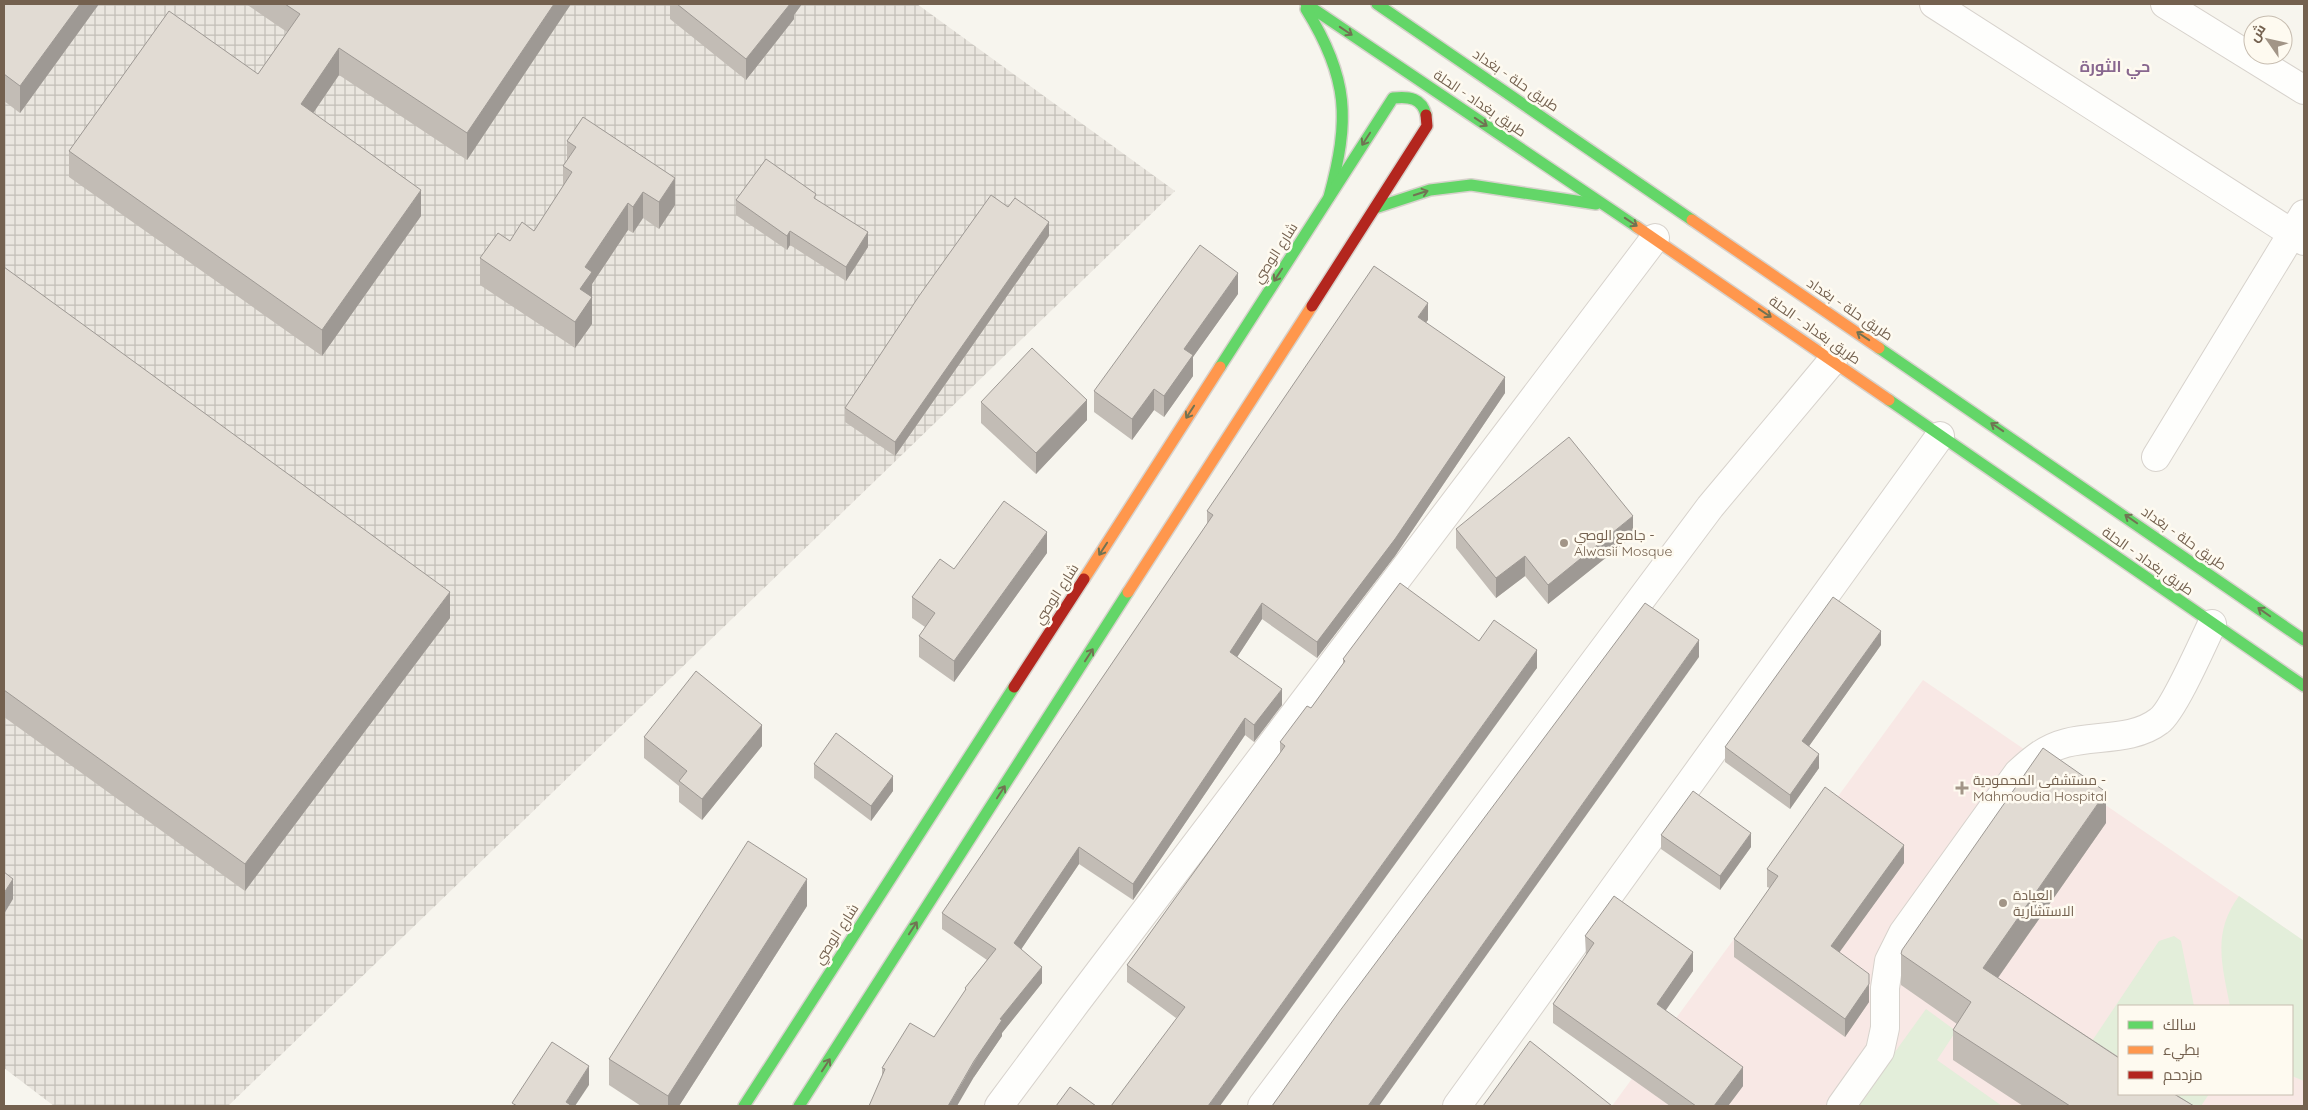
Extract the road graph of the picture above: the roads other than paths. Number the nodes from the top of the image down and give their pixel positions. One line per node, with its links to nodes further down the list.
1 (1304, 4): 6 (main road); 7 (main road, طريق بغداد - الحلة, one-way to 7)
2 (1378, 4): 15 (main road, طريق حلة - بغداد, one-way to 2)
3 (1934, 4): 9 (street)
4 (2165, 4): 5 (street)
5 (2304, 90)
6 (1329, 197): 8 (main road, شارع الوصي, one-way to 6); 17 (main road, شارع الوصي, one-way to 17)
7 (1606, 205): 8 (main road, one-way to 7); 10 (main road, طريق بغداد - الحلة, one-way to 10)
8 (1375, 208): 18 (main road, one-way to 8)
9 (2301, 230): 13 (street)
10 (1655, 238): 11 (main road, طريق بغداد - الحلة, one-way to 11); 19 (street)
11 (1833, 360): 12 (main road, طريق بغداد - الحلة); 20 (street)
12 (1940, 436): 14 (main road, طريق بغداد - الحلة); 21 (street)
13 (2156, 458)
14 (2212, 624): 16 (main road, طريق بغداد - الحلة); 22 (street)
15 (2304, 640)
16 (2304, 686)
17 (744, 1106)
18 (800, 1106)
19 (999, 1106)
20 (1262, 1106)
21 (1457, 1106)
22 (1841, 1106)

